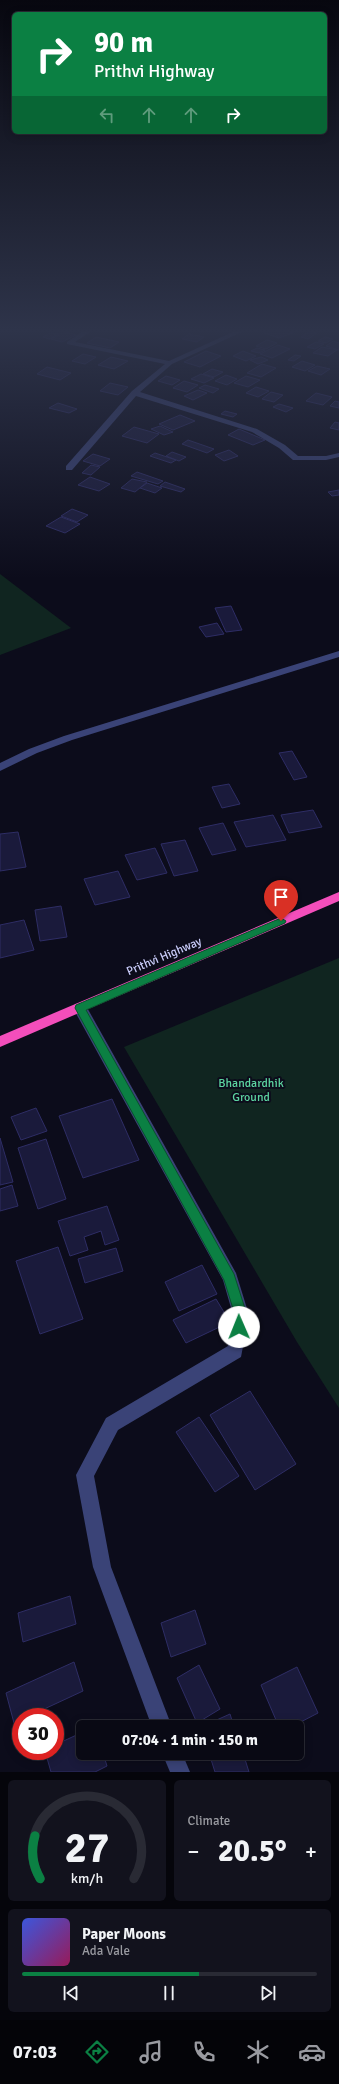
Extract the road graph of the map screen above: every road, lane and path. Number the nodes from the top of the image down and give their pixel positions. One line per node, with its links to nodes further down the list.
1 (116, 414): 4 (street)
2 (200, 414): 3 (street)
3 (339, 456)
4 (69, 468)
5 (339, 654): 6 (street)
6 (0, 768)
7 (339, 896): 8 (highway, Prithvi Highway)
8 (80, 1008): 9 (highway, Prithvi Highway); 10 (street)
9 (0, 1042)
10 (159, 1720)
11 (175, 1760): 12 (street)
12 (180, 1772)

